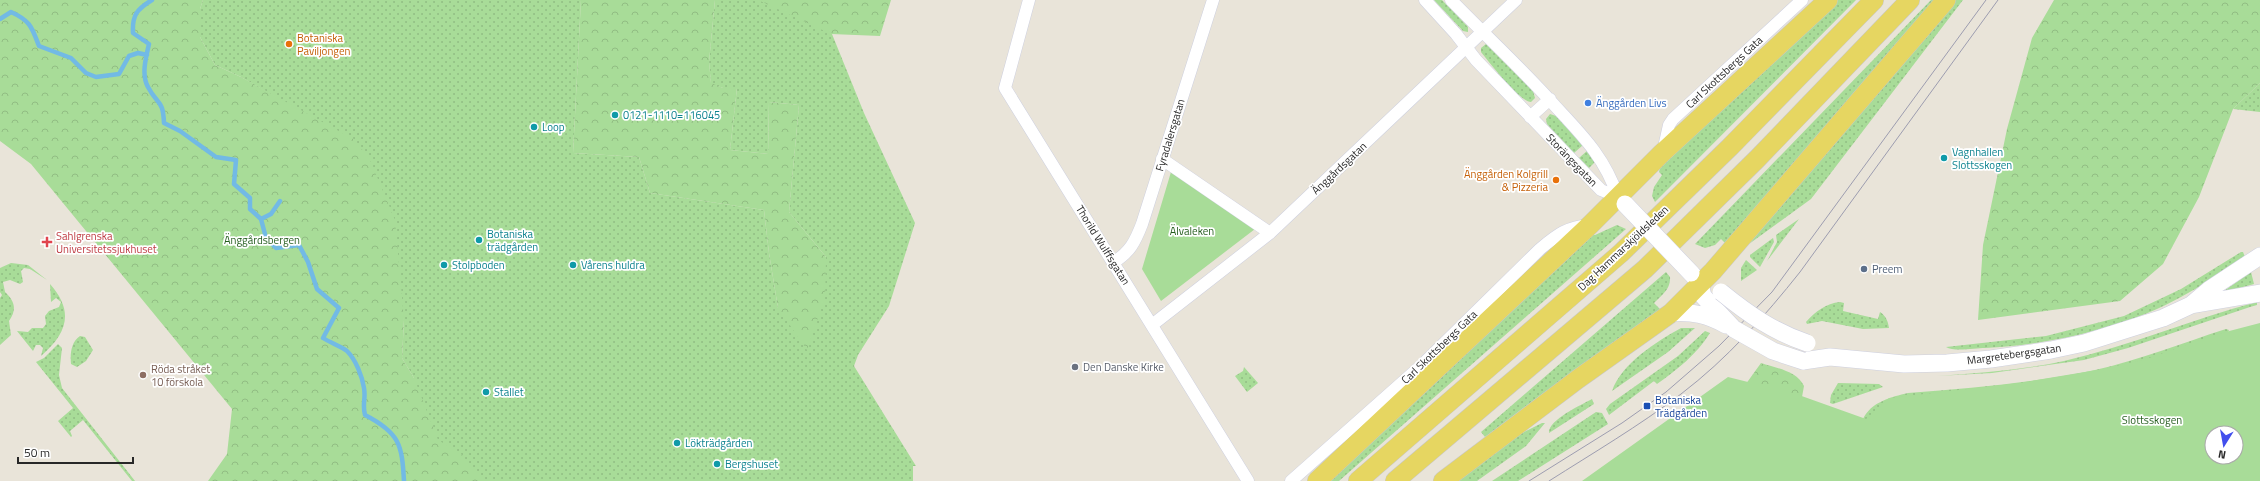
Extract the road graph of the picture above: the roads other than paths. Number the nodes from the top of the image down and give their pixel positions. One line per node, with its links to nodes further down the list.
1 (1029, 0): 21 (street, Thorild Wulffsgatan)
2 (1213, 0): 16 (street, Fyradalersgatan)
3 (1424, 0): 12 (street, Storängsgatan)
4 (1451, 0): 11 (street, Storängsgatan)
5 (1516, 0): 11 (street, Änggårdsgatan)
6 (1802, 0): 15 (street, Carl Skottsbergs Gata)
7 (1828, 0): 15 (main road)
8 (1874, 0): 32 (main road, Dag Hammarskjöldsleden)
9 (1910, 0): 33 (main road)
10 (1946, 0): 22 (main road)
11 (1483, 31): 12 (street, Änggårdsgatan); 13 (street, Storängsgatan)
12 (1467, 48): 14 (street, Storängsgatan); 19 (street, Änggårdsgatan)
13 (1550, 100): 14 (street); 17 (street, Storängsgatan)
14 (1530, 117): 17 (street, Storängsgatan)
15 (1662, 153): 17 (main road)
16 (1162, 159): 19 (street); 21 (street, Fyradalersgatan)
17 (1621, 200): 18 (main road); 22 (main road, Margretebergsgatan, bridge)
18 (1590, 224): 30 (street, Carl Skottsbergs Gata); 31 (main road)
19 (1270, 233): 27 (street, Änggårdsgatan)
20 (2260, 256): 25 (main road, Margretebergsgatan)
21 (1114, 262): 27 (street, Thorild Wulffsgatan)
22 (1695, 278): 24 (main road, Margretebergsgatan); 26 (main road)
23 (2260, 293): 25 (main road, Margretebergsgatan)
24 (1714, 305): 26 (main road); 28 (main road, Margretebergsgatan, bridge); 28 (main road, Margretebergsgatan, bridge)
25 (2191, 305): 28 (main road, Margretebergsgatan)
26 (1671, 313): 34 (main road)
27 (1152, 325): 29 (street, Thorild Wulffsgatan)
28 (1830, 357)
29 (1248, 481)
30 (1291, 481)
31 (1317, 481)
32 (1358, 481)
33 (1395, 481)
34 (1443, 481)

